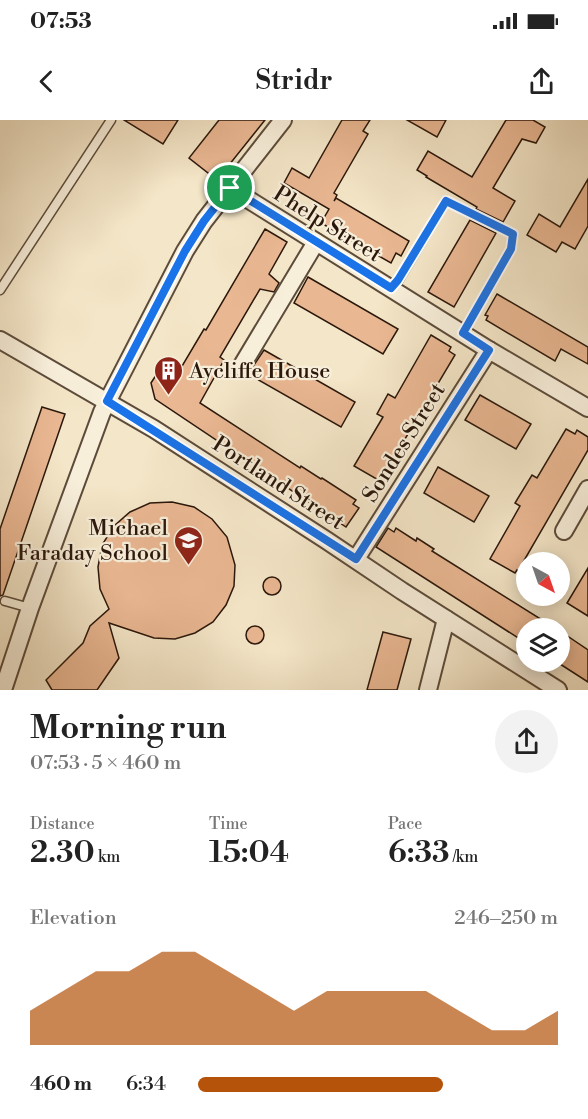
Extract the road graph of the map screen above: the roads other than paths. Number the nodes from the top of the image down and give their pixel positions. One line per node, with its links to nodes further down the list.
1 (111, 120): 6 (lane)
2 (283, 120): 3 (street)
3 (230, 188): 4 (street, Phelp Street); 11 (street)
4 (316, 242): 5 (street, Phelp Street); 10 (street)
5 (391, 288): 7 (street, Phelp Street); 7 (lane)
6 (0, 290)
7 (463, 333): 9 (street, Phelp Street)
8 (0, 340): 11 (street, Portland Street)
9 (489, 350): 12 (street, Phelp Street); 15 (street, Sondes Street)
10 (241, 367)
11 (107, 401): 15 (street, Portland Street); 17 (street)
12 (588, 408)
13 (588, 489): 14 (street)
14 (564, 531)
15 (356, 559): 18 (street, Portland Street)
16 (5, 601): 17 (lane)
17 (30, 608): 19 (street)
18 (446, 619): 20 (street); 21 (street, Portland Street)
19 (3, 690)
20 (428, 690)
21 (558, 690)

